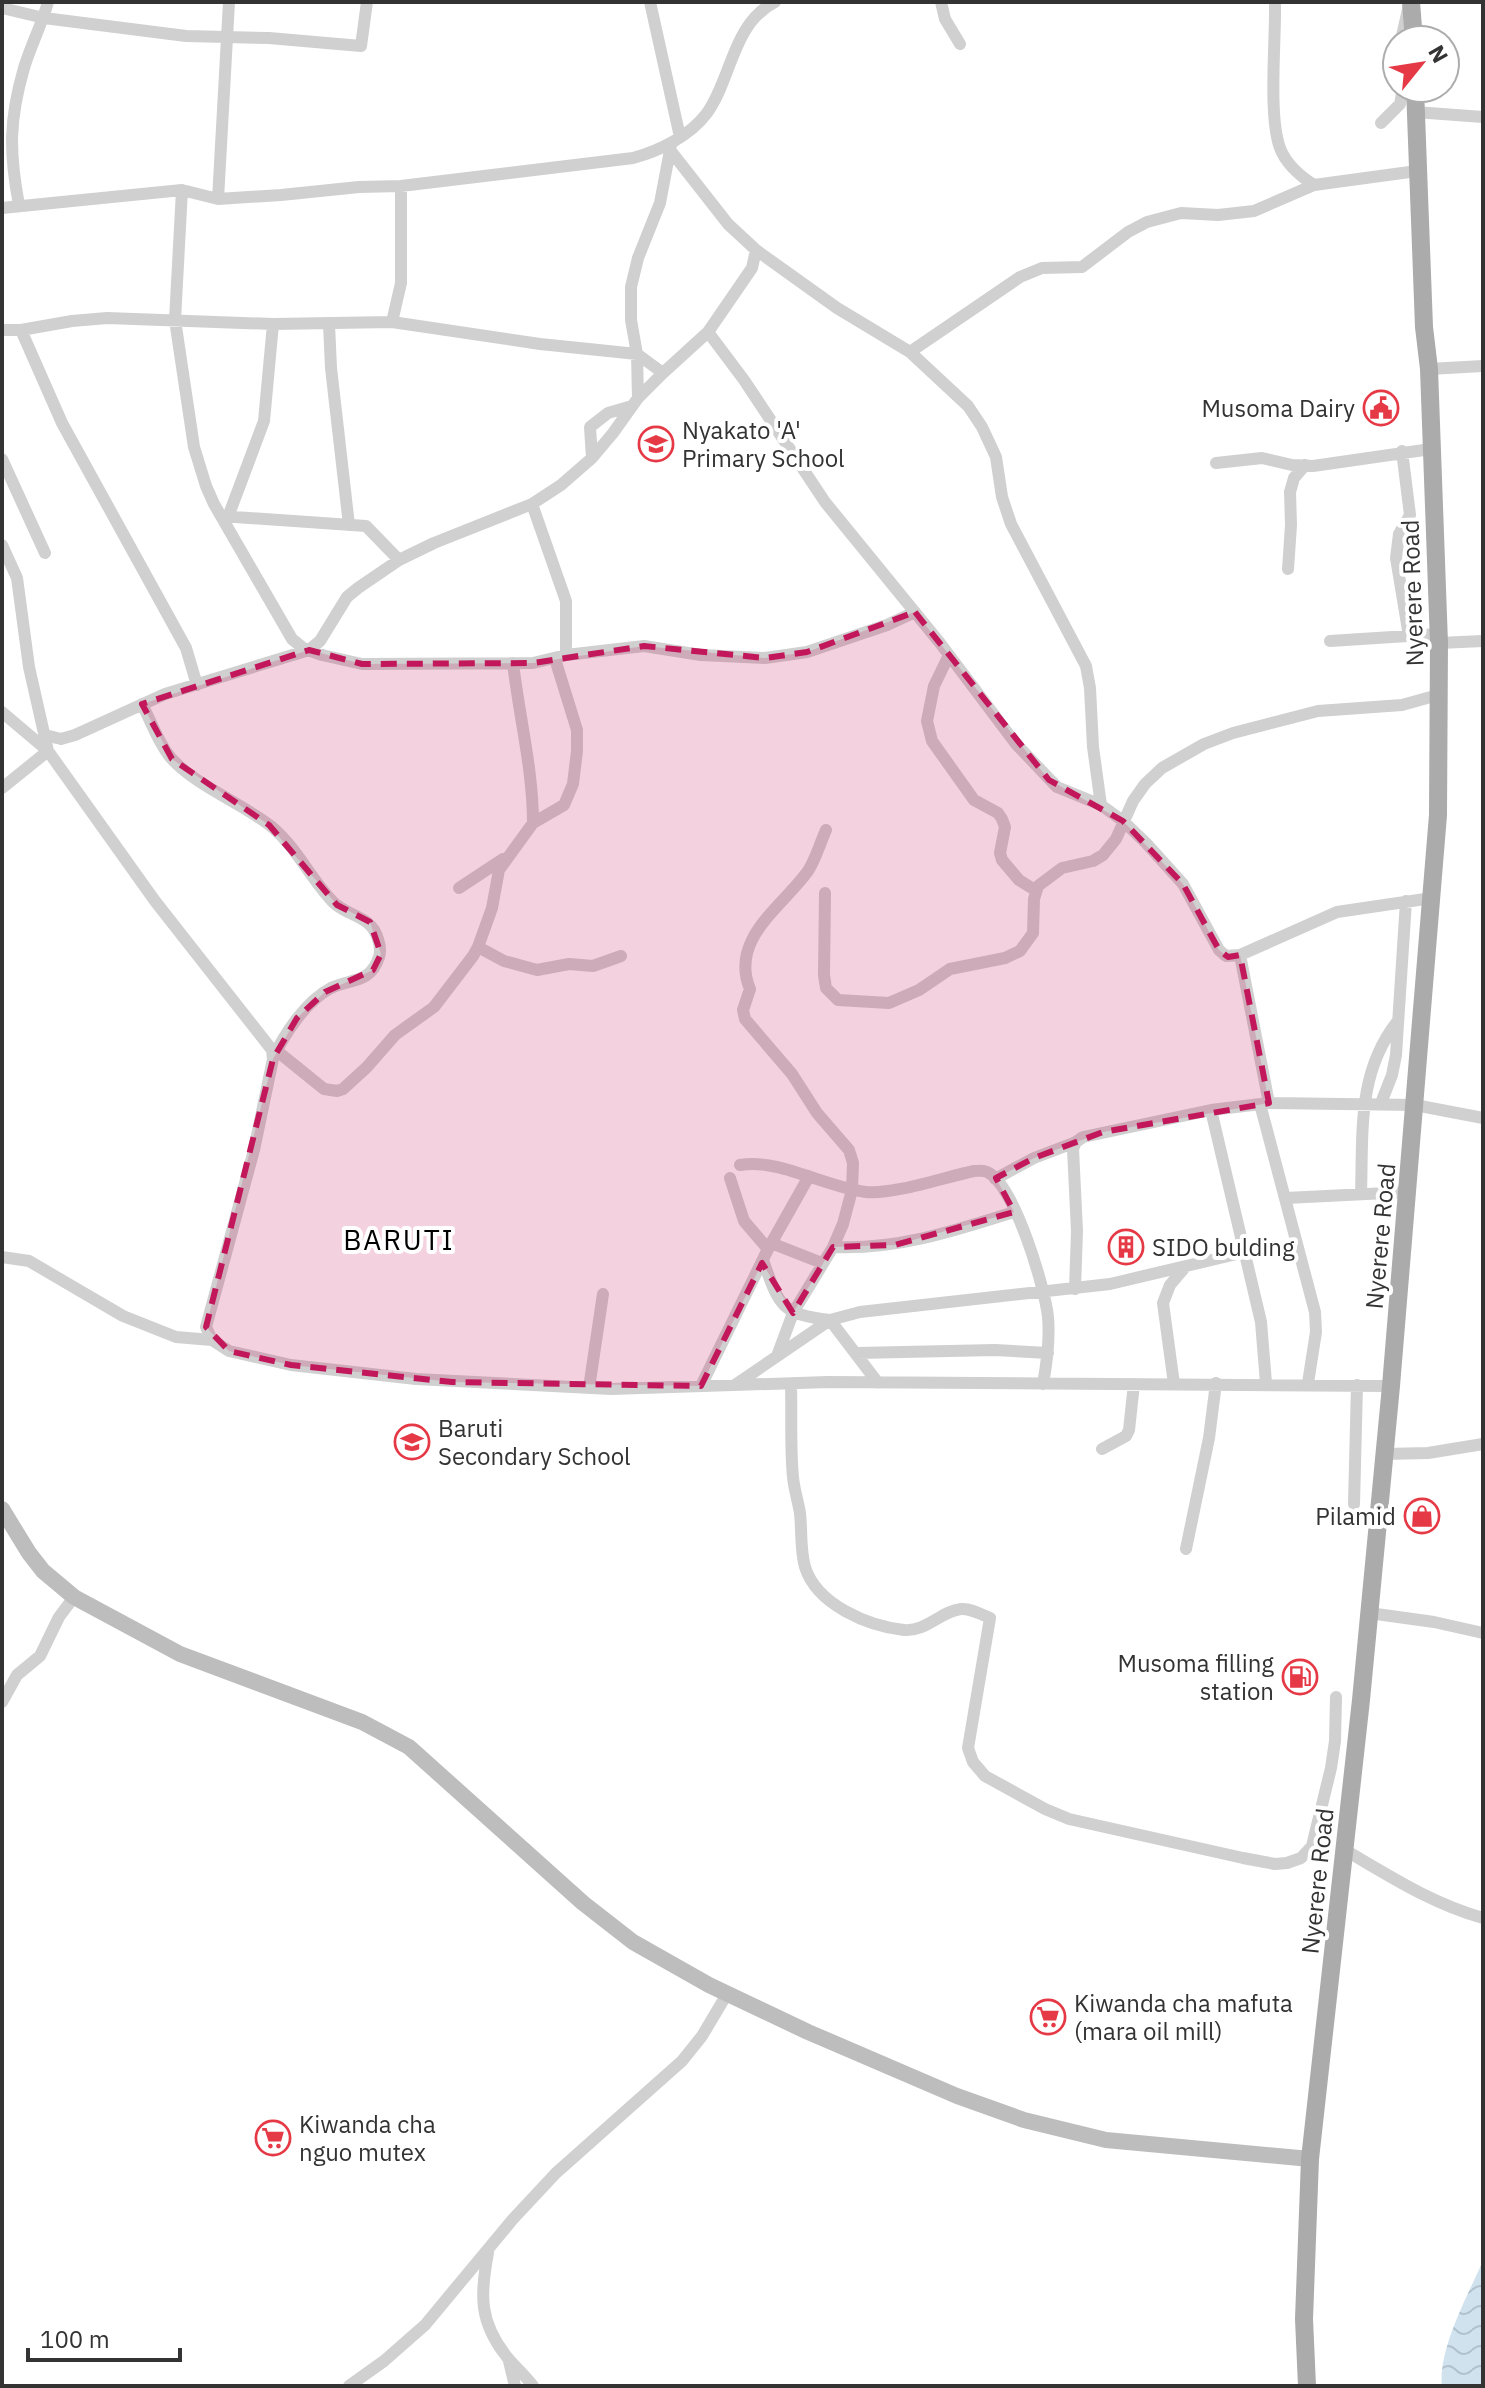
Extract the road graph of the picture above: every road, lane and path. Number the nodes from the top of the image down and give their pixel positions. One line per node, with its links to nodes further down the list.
1 (48, 2): 10 (street)
2 (229, 2): 13 (street)
3 (367, 2): 13 (street)
4 (650, 2): 20 (street)
5 (775, 2): 20 (street)
6 (1275, 2): 22 (street)
7 (1410, 2): 11 (street); 12 (main road)
8 (944, 3): 14 (street)
9 (2, 8): 10 (street)
10 (44, 18): 13 (street); 26 (street)
11 (1403, 24)
12 (1412, 24)
13 (229, 37): 25 (street)
14 (960, 44)
15 (1400, 104): 19 (street)
16 (1415, 104): 17 (main road, Nyerere Road)
17 (1415, 112): 18 (street); 21 (main road, Nyerere Road)
18 (1483, 117)
19 (1381, 123)
20 (674, 143): 23 (street); 28 (street); 37 (street)
21 (1417, 171): 22 (street); 39 (main road, Nyerere Road)
22 (1314, 185): 36 (street)
23 (401, 186): 25 (street); 30 (street)
24 (182, 190): 25 (street); 26 (street); 29 (street)
25 (218, 199)
26 (19, 205): 27 (street)
27 (2, 208)
28 (756, 250): 35 (street); 36 (street)
29 (175, 320): 31 (street); 34 (street); 49 (street)
30 (392, 322): 32 (street); 37 (street)
31 (273, 324): 32 (street); 49 (street)
32 (329, 324): 50 (street)
33 (2, 330): 34 (street)
34 (21, 330): 64 (street)
35 (708, 332): 40 (street); 55 (street)
36 (910, 352): 71 (street)
37 (637, 354): 40 (street); 41 (street)
38 (1483, 366): 39 (street)
39 (1429, 369): 42 (main road, Nyerere Road)
40 (663, 373): 41 (street)
41 (635, 402): 44 (street); 44 (street)
42 (1431, 449): 43 (street); 57 (main road, Nyerere Road)
43 (1402, 451): 47 (street); 56 (street)
44 (592, 458): 48 (street)
45 (2, 459): 52 (street)
46 (1216, 463): 47 (street)
47 (1305, 465): 54 (street)
48 (532, 504): 53 (street); 62 (street)
49 (224, 516): 50 (street); 60 (street)
50 (349, 525): 53 (street)
51 (2, 545): 68 (street)
52 (45, 553)
53 (399, 560): 60 (street)
54 (1288, 569)
55 (915, 612): 61 (street); 62 (street)
56 (1409, 636): 57 (street); 58 (street)
57 (1439, 638): 59 (street); 65 (main road, Nyerere Road)
58 (1330, 641)
59 (1483, 641)
60 (309, 650): 63 (street); 64 (street)
61 (949, 655): 71 (street); 77 (street)
62 (560, 657): 63 (street); 73 (street)
63 (513, 663): 73 (street)
64 (197, 685): 66 (street)
65 (1438, 695): 72 (street); 79 (main road, Nyerere Road)
66 (142, 704): 68 (street); 85 (street)
67 (2, 712): 69 (street)
68 (45, 735): 69 (street)
69 (48, 751): 70 (street); 85 (street)
70 (2, 788)
71 (1101, 805): 72 (street)
72 (1123, 821): 77 (street); 82 (street)
73 (533, 823): 75 (street)
74 (826, 830): 97 (street)
75 (506, 856): 76 (street); 81 (street)
76 (459, 888)
77 (1035, 890): 78 (street)
78 (825, 893)
79 (1432, 898): 80 (street); 89 (main road, Nyerere Road)
80 (1406, 901): 82 (street); 84 (street)
81 (478, 947): 83 (street); 85 (street)
82 (1240, 955): 88 (street)
83 (621, 956)
84 (1397, 1020): 86 (street); 87 (street)
85 (275, 1055): 113 (street)
86 (1364, 1103): 87 (street); 88 (street); 99 (street)
87 (1381, 1103): 89 (street)
88 (1265, 1104): 90 (street); 100 (street)
89 (1415, 1105): 91 (street); 98 (main road, Nyerere Road)
90 (1211, 1110): 92 (street); 104 (street)
91 (1483, 1118)
92 (1076, 1142): 96 (street); 108 (street)
93 (740, 1165): 95 (street)
94 (730, 1178): 103 (street)
95 (808, 1178): 97 (street); 103 (street)
96 (995, 1179): 97 (street); 101 (street)
97 (852, 1190): 102 (street)
98 (1407, 1192): 99 (street); 128 (main road, Nyerere Road)
99 (1361, 1194): 100 (street)
100 (1286, 1198): 120 (street)
101 (1014, 1212): 102 (street); 109 (street)
102 (833, 1247): 106 (street)
103 (767, 1251): 106 (street); 111 (street); 127 (street)
104 (1245, 1252): 107 (street); 119 (street)
105 (2, 1257): 113 (street)
106 (822, 1263): 111 (street)
107 (1186, 1266): 108 (street); 123 (street)
108 (1075, 1289): 109 (street)
109 (1045, 1293): 112 (street); 115 (street)
110 (603, 1294): 129 (street)
111 (793, 1313): 112 (street); 116 (street)
112 (830, 1320): 114 (street); 116 (street)
113 (212, 1340): 129 (street)
114 (857, 1353): 115 (street); 117 (street)
115 (1048, 1353): 121 (street)
116 (777, 1356): 124 (street)
117 (878, 1383): 121 (street); 125 (street)
118 (1216, 1383): 119 (street); 123 (street); 135 (street)
119 (1266, 1383): 120 (street)
120 (1308, 1383): 126 (street)
121 (1043, 1384): 122 (street)
122 (1134, 1384): 123 (street); 131 (street)
123 (1174, 1384)
124 (735, 1385): 125 (street); 127 (street)
125 (791, 1385): 139 (street)
126 (1357, 1385): 128 (street); 133 (street)
127 (701, 1386): 129 (street)
128 (1391, 1386): 132 (main road, Nyerere Road)
129 (589, 1388)
130 (1483, 1444): 132 (street)
131 (1102, 1449)
132 (1385, 1454): 137 (main road, Nyerere Road)
133 (1354, 1504)
134 (2, 1509): 136 (street)
135 (1186, 1549)
136 (74, 1597): 140 (street); 143 (street)
137 (1369, 1613): 138 (street); 141 (main road, Nyerere Road)
138 (1483, 1633)
139 (1336, 1697)
140 (2, 1702)
141 (1345, 1850): 142 (street); 144 (main road, Nyerere Road)
142 (1483, 1918)
143 (727, 1994): 144 (street); 145 (street)
144 (1310, 2159): 150 (main road, Nyerere Road)
145 (489, 2250): 146 (street); 147 (street)
146 (508, 2358): 148 (street); 149 (street)
147 (349, 2386)
148 (515, 2386)
149 (533, 2386)
150 (1307, 2386)

